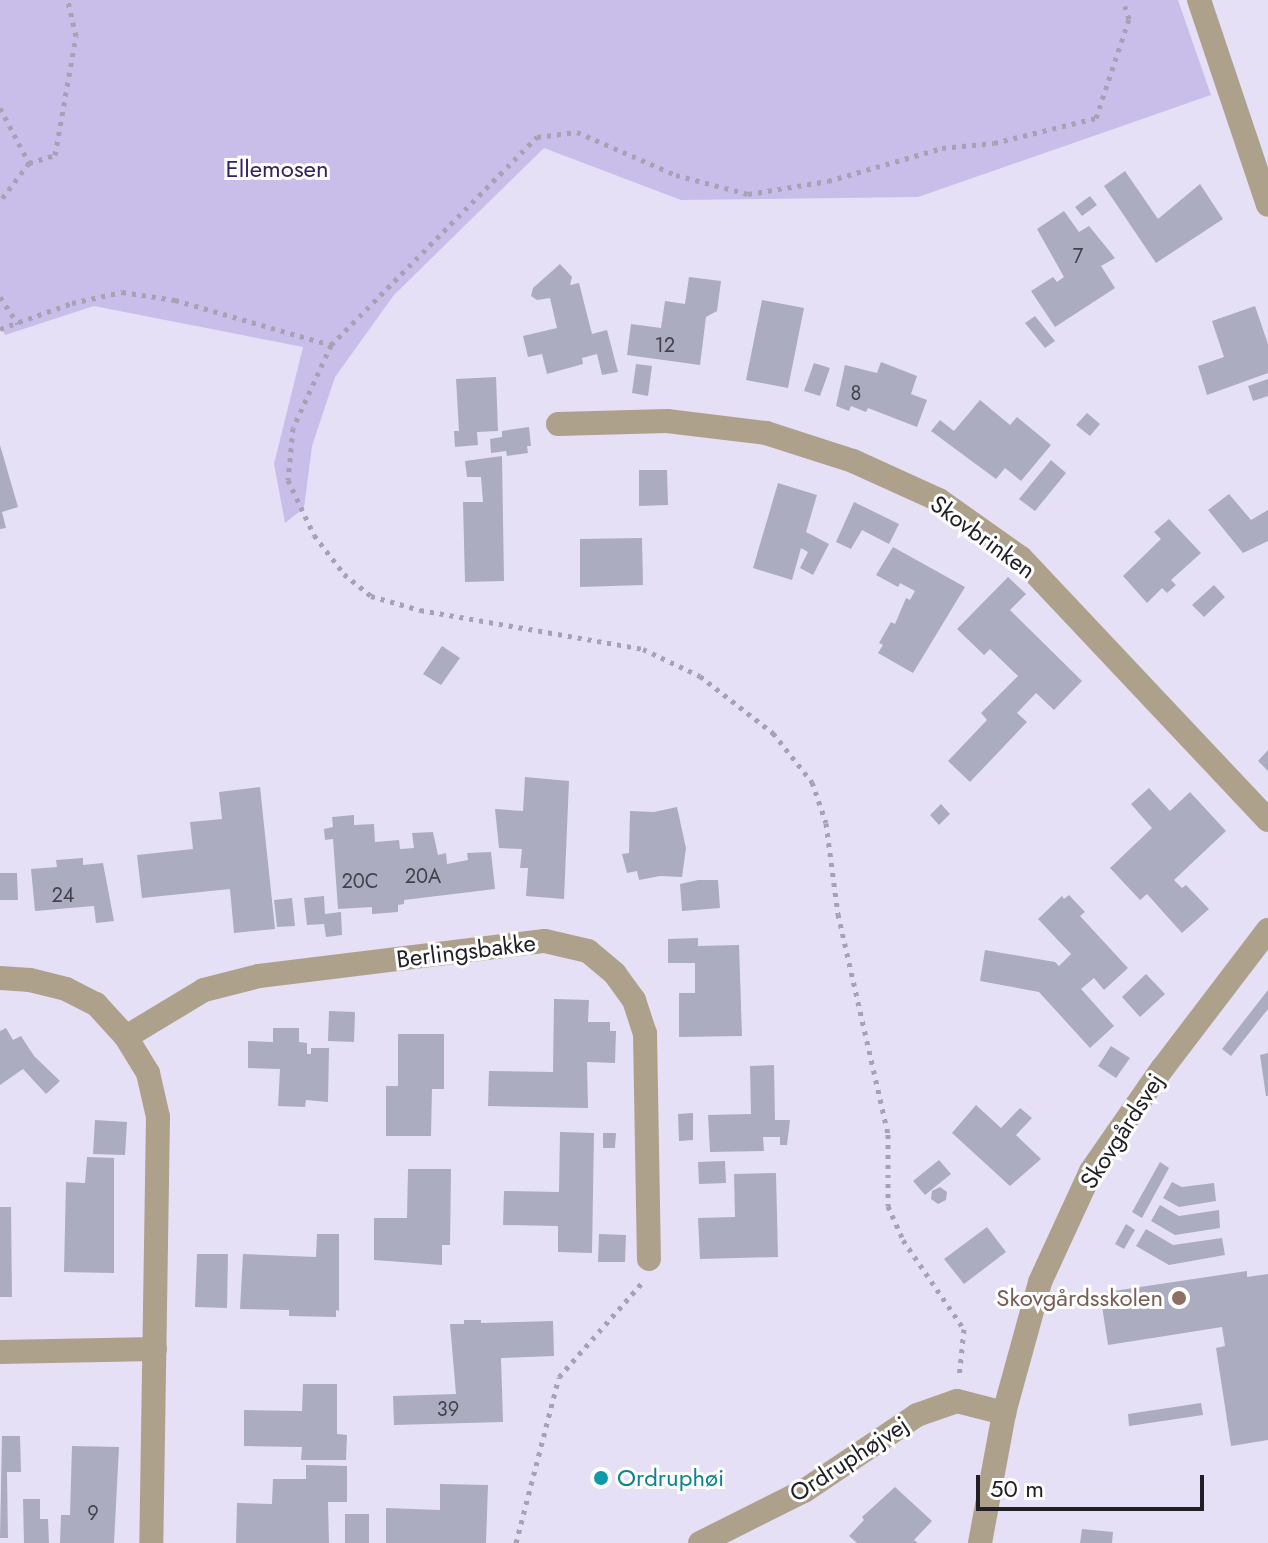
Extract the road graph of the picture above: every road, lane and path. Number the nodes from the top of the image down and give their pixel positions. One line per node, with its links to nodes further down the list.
1 (68, 0): 5 (path)
2 (1123, 0): 11 (path)
3 (1199, 0): 7 (street)
4 (0, 108): 5 (path)
5 (29, 163): 6 (path)
6 (0, 201)
7 (1268, 205)
8 (0, 297): 9 (path)
9 (18, 324): 10 (path); 11 (path)
10 (0, 329)
11 (331, 345): 20 (path)
12 (558, 424): 13 (street, Skovbrinken)
13 (1268, 820)
14 (1268, 930): 21 (street, Skovgårdsvej)
15 (0, 978): 16 (street)
16 (126, 1037): 17 (street, Berlingsbakke); 18 (street)
17 (649, 1259): 23 (path)
18 (155, 1349): 19 (street); 22 (street)
19 (0, 1352)
20 (957, 1401): 21 (street); 24 (street, Ordruphøjvej)
21 (1004, 1413): 25 (street, Skovgårdsvej)
22 (151, 1543)
23 (516, 1543)
24 (700, 1543)
25 (980, 1543)

